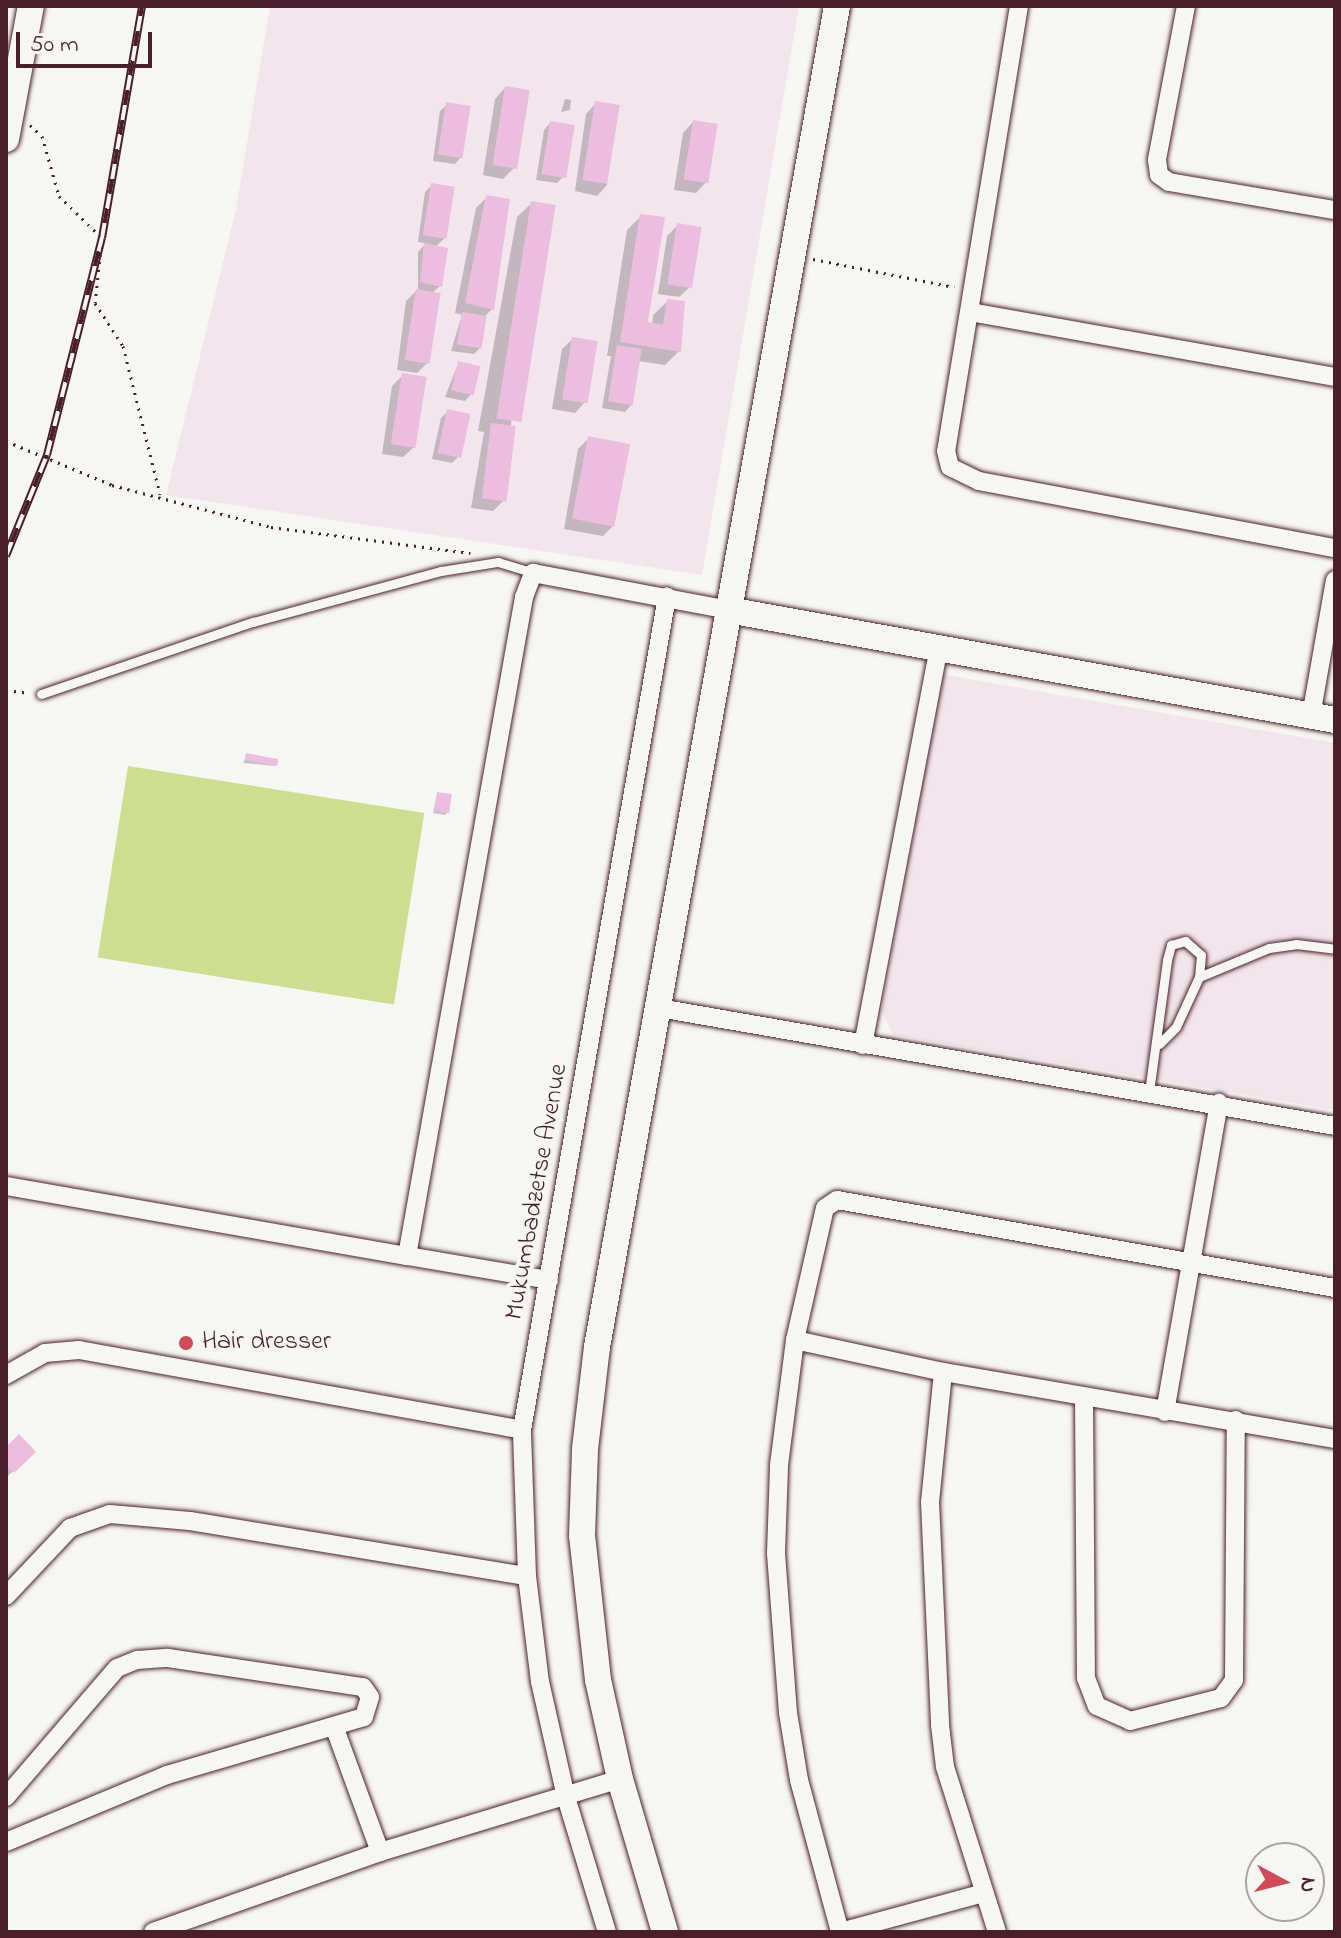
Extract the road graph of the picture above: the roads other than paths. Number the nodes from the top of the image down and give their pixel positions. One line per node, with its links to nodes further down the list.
1 (31, 6): 5 (street)
2 (837, 6): 13 (street)
3 (1019, 6): 7 (street)
4 (1186, 6): 6 (street)
5 (6, 139)
6 (1335, 210)
7 (970, 312): 8 (street); 9 (street)
8 (1335, 377)
9 (1335, 548)
10 (533, 573): 12 (street); 15 (lane); 26 (street)
11 (1335, 580): 16 (street)
12 (667, 597): 13 (street); 28 (street, Mukumbadzetse Avenue)
13 (728, 610): 14 (street); 19 (street)
14 (939, 648): 16 (street); 21 (street)
15 (41, 694)
16 (1323, 718)
17 (1335, 949): 18 (lane)
18 (1199, 977): 20 (lane); 20 (lane)
19 (659, 1008): 21 (street); 41 (street)
20 (1159, 1044): 22 (lane)
21 (863, 1045): 22 (street)
22 (1149, 1092): 23 (street)
23 (1219, 1103): 24 (street); 27 (street)
24 (1335, 1126)
25 (6, 1186): 26 (street)
26 (407, 1256): 28 (street)
27 (1190, 1262): 29 (street); 30 (street); 34 (street)
28 (549, 1280): 36 (street, Mukumbadzetse Avenue)
29 (1335, 1288)
30 (795, 1340): 31 (street); 50 (street)
31 (943, 1372): 33 (street); 46 (street)
32 (6, 1375): 36 (street)
33 (1084, 1398): 34 (street); 35 (street)
34 (1165, 1412): 35 (street)
35 (1236, 1420): 37 (street)
36 (522, 1430): 38 (street, Mukumbadzetse Avenue)
37 (1335, 1439)
38 (527, 1576): 39 (street); 43 (street, Mukumbadzetse Avenue)
39 (6, 1596)
40 (334, 1726): 42 (street); 44 (street); 45 (street)
41 (620, 1779): 43 (street); 49 (street)
42 (6, 1797)
43 (566, 1797): 45 (street); 48 (street, Mukumbadzetse Avenue)
44 (6, 1842)
45 (380, 1852): 47 (street)
46 (984, 1893): 50 (street); 51 (street)
47 (153, 1932)
48 (607, 1932)
49 (665, 1932)
50 (840, 1932)
51 (997, 1932)

